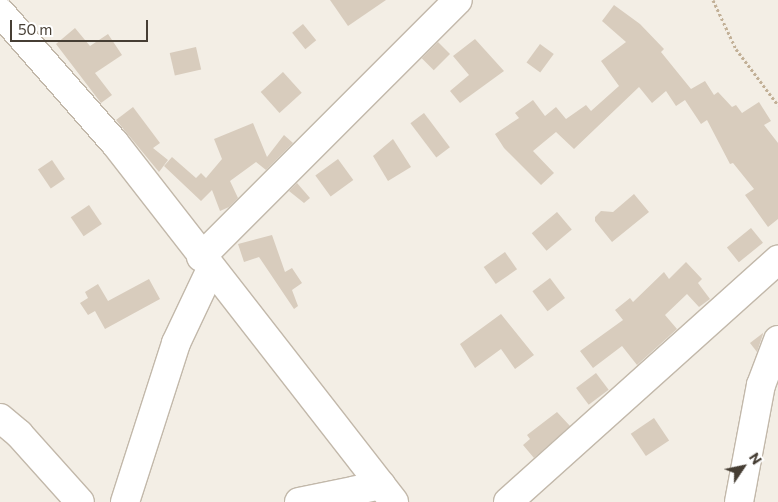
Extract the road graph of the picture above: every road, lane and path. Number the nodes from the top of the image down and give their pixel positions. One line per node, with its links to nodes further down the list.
1 (458, 0): 6 (street)
2 (713, 0): 4 (path)
3 (0, 12): 6 (street)
4 (778, 105)
5 (778, 260): 13 (street)
6 (206, 263): 9 (street); 11 (street)
7 (778, 340): 14 (street)
8 (0, 418): 10 (street)
9 (387, 494): 12 (street)
10 (80, 502)
11 (125, 502)
12 (299, 502)
13 (508, 502)
14 (739, 502)

